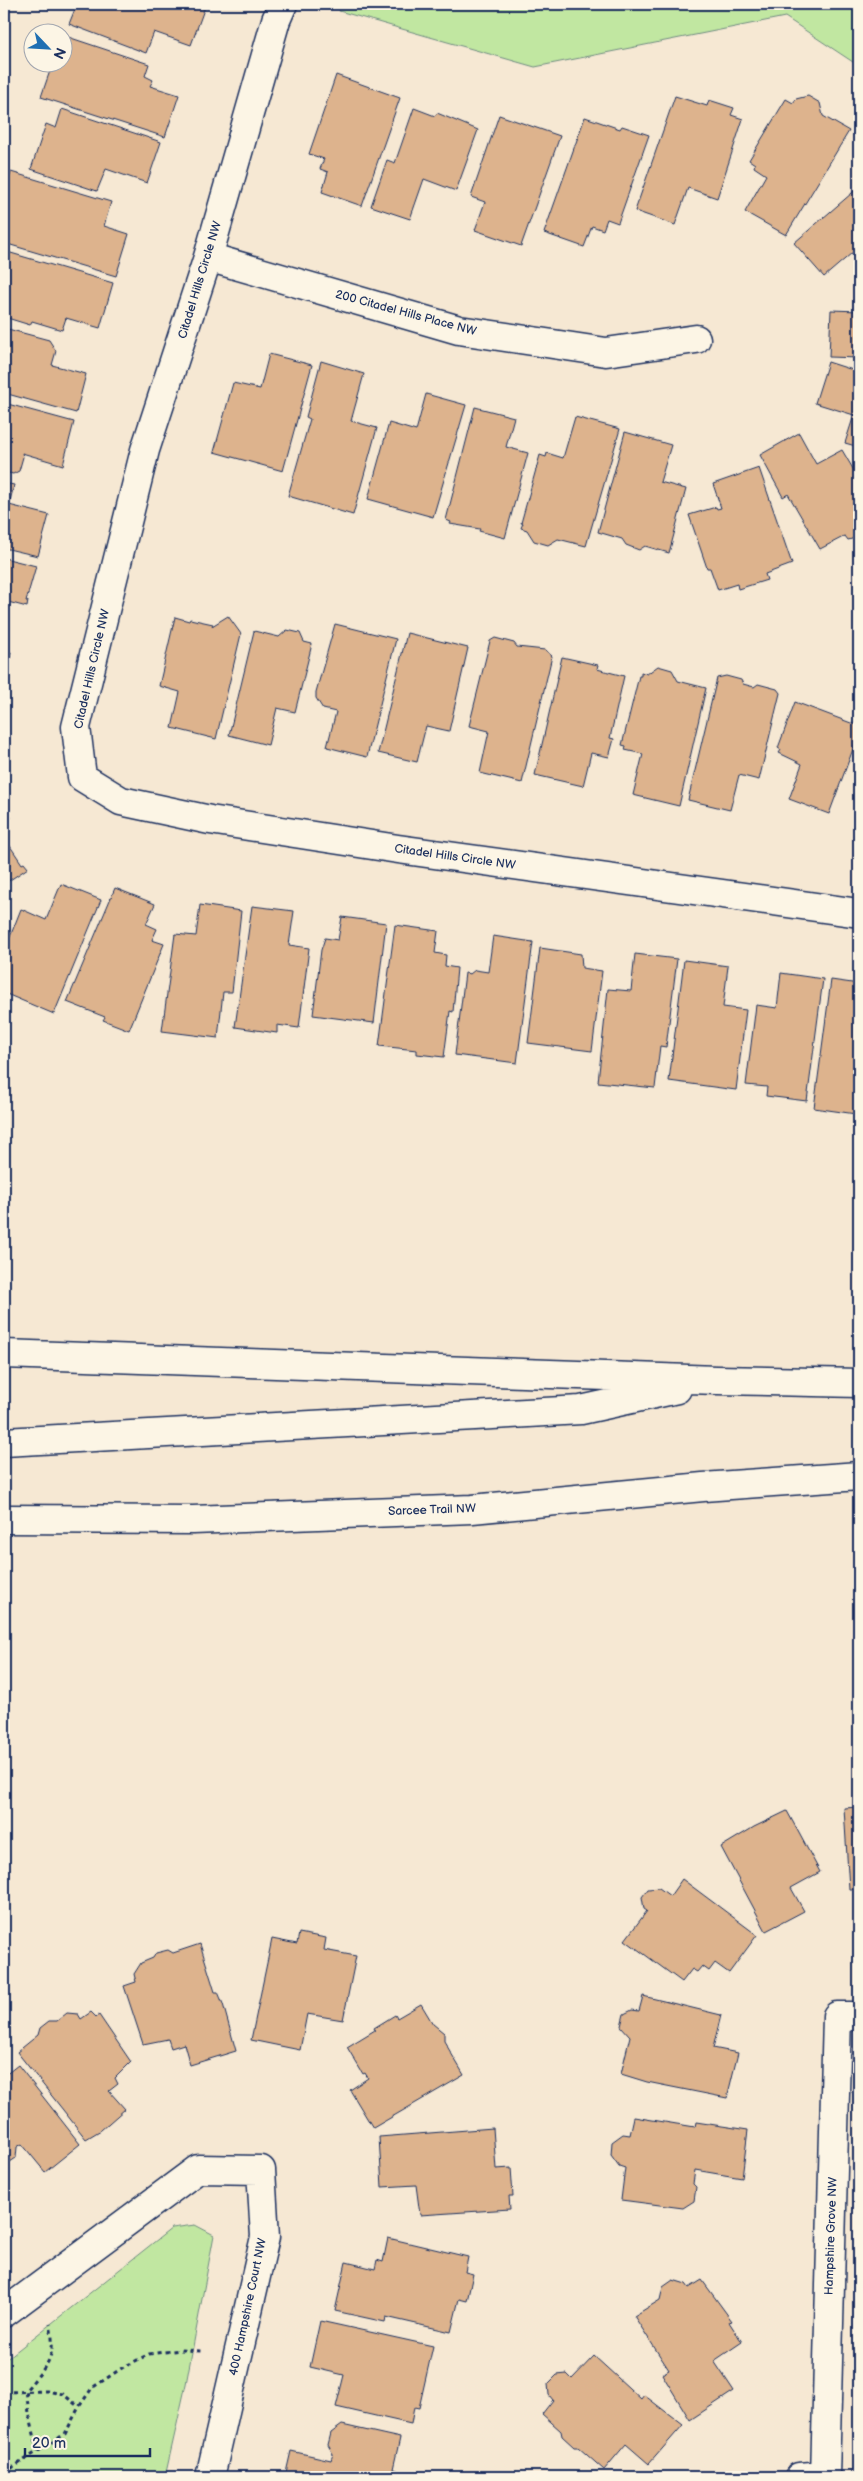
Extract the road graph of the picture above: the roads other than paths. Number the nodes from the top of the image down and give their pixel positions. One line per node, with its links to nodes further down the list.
1 (283, 4): 2 (street, Citadel Hills Circle NW)
2 (208, 256): 3 (street, 200 Citadel Hills Place NW); 4 (street, Citadel Hills Circle NW)
3 (696, 339)
4 (859, 913)
5 (4, 1354): 6 (street)
6 (717, 1380): 7 (street); 8 (street)
7 (859, 1383)
8 (4, 1442)
9 (859, 1476): 10 (street, Sarcee Trail NW)
10 (50, 1518): 11 (street, Sarcee Trail NW); 12 (street)
11 (4, 1519)
12 (4, 1535)
13 (859, 2016): 15 (street, Hampshire Grove NW)
14 (4, 2314): 16 (street, 400 Hampshire Court NW)
15 (816, 2476)
16 (210, 2477)

